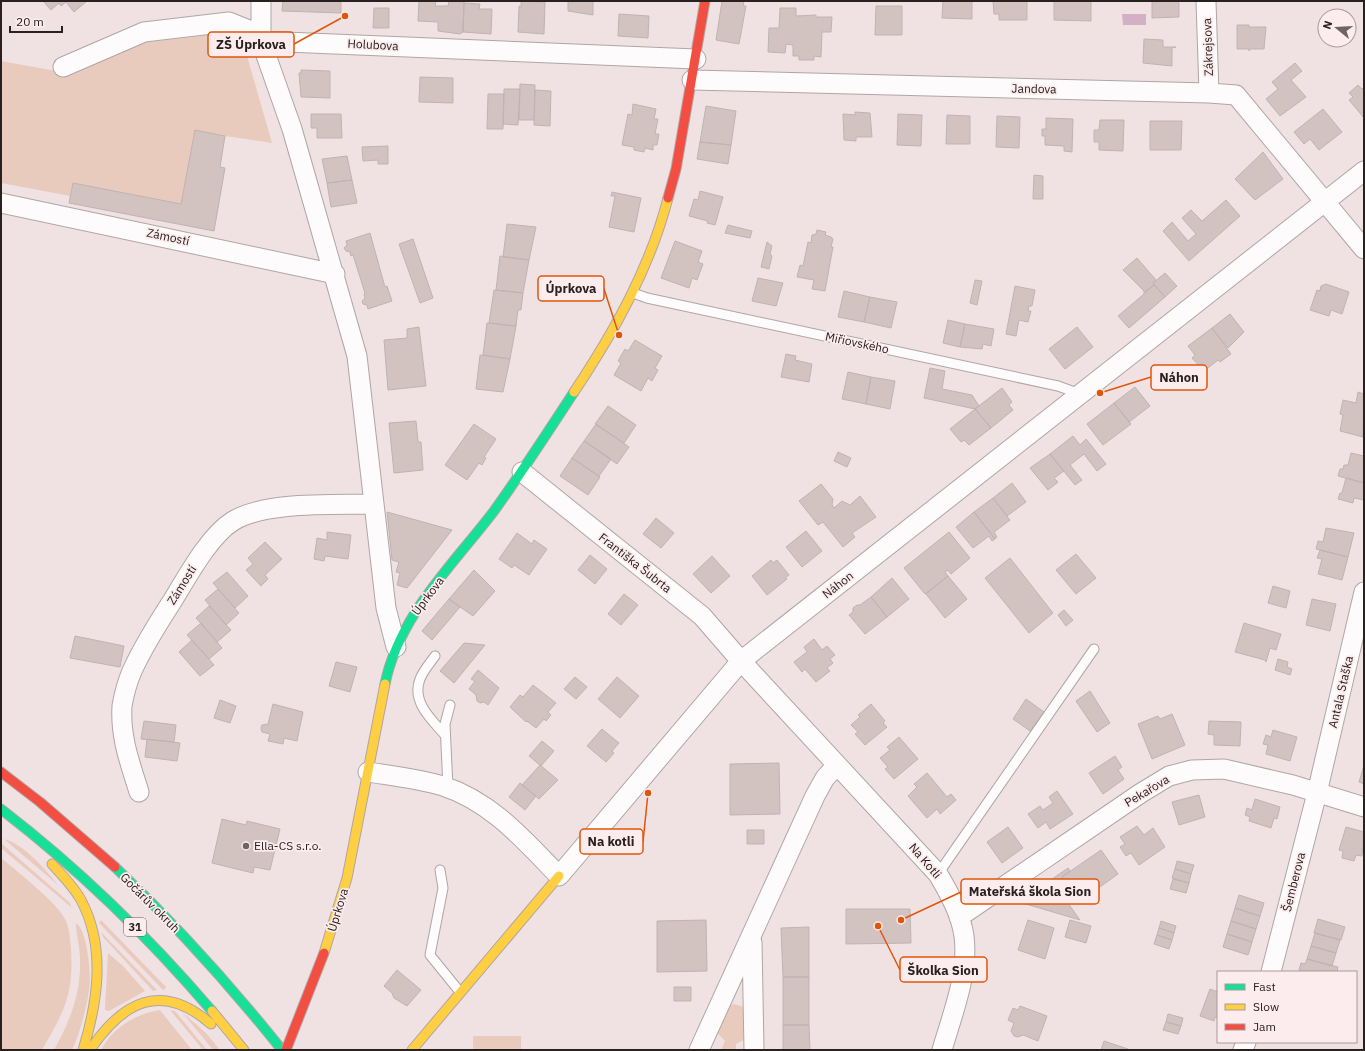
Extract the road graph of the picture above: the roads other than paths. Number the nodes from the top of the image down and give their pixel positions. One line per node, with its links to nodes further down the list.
1 (262, 1): 4 (street)
2 (704, 1): 5 (main road, Úprkova)
3 (1206, 1): 8 (street, Zákrejsova)
4 (261, 40): 5 (street, Holubova); 6 (street); 13 (street)
5 (696, 59): 7 (main road, Úprkova)
6 (63, 68)
7 (692, 80): 8 (street, Jandova); 14 (main road, Úprkova)
8 (1209, 92): 10 (street, Jandova)
9 (1364, 171): 10 (street, Náhon)
10 (1326, 202): 12 (street, Jandova); 15 (street, Náhon)
11 (1, 203): 13 (street, Zámostí)
12 (1364, 249)
13 (335, 274): 17 (street)
14 (633, 292): 15 (lane, Miřiovského); 16 (main road, Úprkova)
15 (1081, 394): 22 (street, Náhon)
16 (522, 472): 19 (main road, Úprkova); 22 (street, Františka Šubrta)
17 (373, 504): 19 (street); 29 (street, Zámostí)
18 (1364, 592): 30 (street, Antala Staška)
19 (396, 647): 27 (main road, Úprkova)
20 (1094, 649): 35 (lane)
21 (435, 656): 24 (lane)
22 (741, 661): 25 (street, Na Kotli); 36 (street, Náhon)
23 (450, 705): 24 (lane)
24 (445, 735): 28 (lane)
25 (837, 765): 35 (street, Na Kotli); 38 (street)
26 (1, 772): 41 (main road, Gočárův okruh / 31)
27 (368, 772): 28 (street); 47 (main road, Úprkova, bridge)
28 (448, 788): 36 (street)
29 (140, 792)
30 (1317, 793): 31 (street, Pekařova); 37 (street, Pekařova); 39 (street, Šemberova)
31 (1364, 807)
32 (1, 809): 33 (main road, 31)
33 (13, 817): 42 (main road); 45 (main road, 31)
34 (440, 870): 40 (lane)
35 (938, 874): 37 (street, Na Kotli)
36 (559, 876): 40 (main road)
37 (960, 918): 52 (street, Na Kotli)
38 (752, 936): 50 (street); 51 (street)
39 (1271, 971)
40 (460, 992): 49 (main road)
41 (251, 1012): 46 (main road, Gočárův okruh / 31); 48 (main road)
42 (83, 1050)
43 (90, 1050): 44 (main road)
44 (241, 1050)
45 (244, 1050)
46 (282, 1050)
47 (286, 1050)
48 (295, 1050)
49 (410, 1050)
50 (699, 1050)
51 (754, 1050)
52 (942, 1050)

